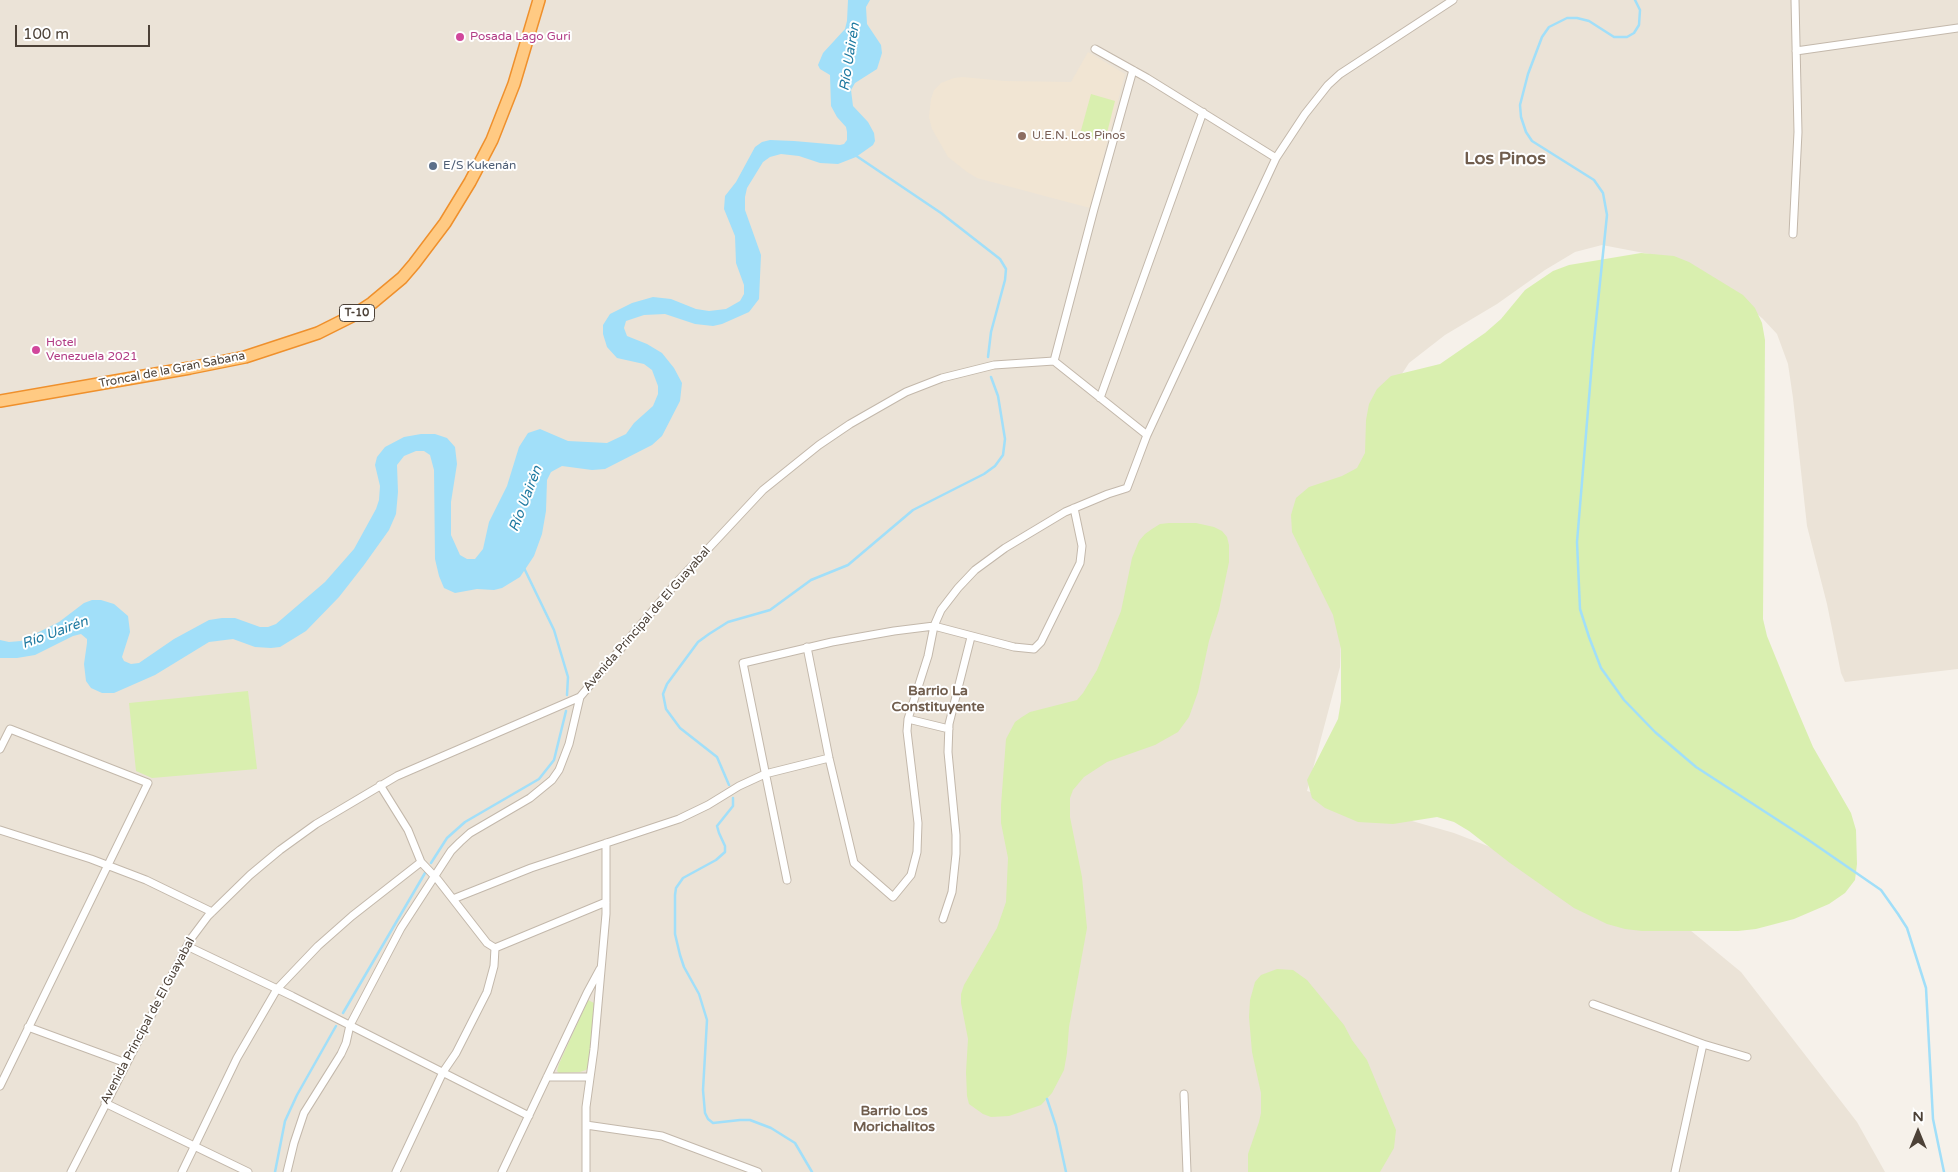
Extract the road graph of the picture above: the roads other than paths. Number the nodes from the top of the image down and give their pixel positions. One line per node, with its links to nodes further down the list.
1 (539, 0): 13 (highway, Troncal de la Gran Sabana / T-10)
2 (1454, 0): 9 (street)
3 (1795, 0): 6 (street)
4 (1958, 28): 6 (street)
5 (1095, 49): 7 (street)
6 (1796, 51): 10 (street)
7 (1133, 70): 8 (street); 11 (street)
8 (1202, 112): 9 (street); 12 (street)
9 (1276, 158): 14 (street)
10 (1793, 234)
11 (1054, 361): 12 (street); 19 (street, Avenida Principal de El Guayabal)
12 (1100, 398): 14 (street)
13 (0, 401)
14 (1147, 435): 15 (street)
15 (1074, 508): 16 (street); 17 (street)
16 (934, 626): 17 (street); 18 (street); 20 (street)
17 (971, 637): 21 (street)
18 (807, 647): 23 (street); 24 (street)
19 (580, 697): 25 (street, Avenida Principal de El Guayabal); 30 (street)
20 (908, 719): 21 (street); 23 (street)
21 (949, 729): 35 (street)
22 (0, 749): 29 (street)
23 (829, 758): 24 (street)
24 (766, 774): 27 (street); 31 (street)
25 (380, 785): 28 (street); 34 (street, Avenida Principal de El Guayabal)
26 (0, 830): 29 (street)
27 (606, 843): 32 (street); 33 (street)
28 (422, 862): 30 (street); 39 (street)
29 (107, 865): 34 (street); 42 (street)
30 (434, 876): 32 (street); 41 (street)
31 (787, 880)
32 (453, 899): 37 (street)
33 (606, 902): 37 (street); 38 (street)
34 (212, 912): 36 (street, Avenida Principal de El Guayabal)
35 (943, 919)
36 (187, 946): 39 (street); 45 (street, Avenida Principal de El Guayabal)
37 (494, 948): 46 (street)
38 (602, 966): 47 (street); 48 (street)
39 (277, 989): 41 (street); 54 (street)
40 (1593, 1004): 43 (street)
41 (350, 1025): 46 (street); 58 (street)
42 (28, 1027): 45 (street); 49 (street)
43 (1702, 1044): 44 (street); 64 (street)
44 (1747, 1057)
45 (126, 1063): 51 (street, Avenida Principal de El Guayabal)
46 (443, 1072): 52 (street); 59 (street)
47 (547, 1078): 48 (street); 52 (street)
48 (590, 1078): 53 (street)
49 (0, 1086)
50 (1184, 1094): 63 (street)
51 (106, 1103): 54 (street); 55 (street, Avenida Principal de El Guayabal)
52 (529, 1116): 60 (street)
53 (586, 1124): 61 (street); 62 (street)
54 (194, 1146): 56 (street); 57 (street)
55 (71, 1172)
56 (182, 1172)
57 (248, 1172)
58 (286, 1172)
59 (396, 1172)
60 (502, 1172)
61 (586, 1172)
62 (758, 1172)
63 (1187, 1172)
64 (1675, 1172)

